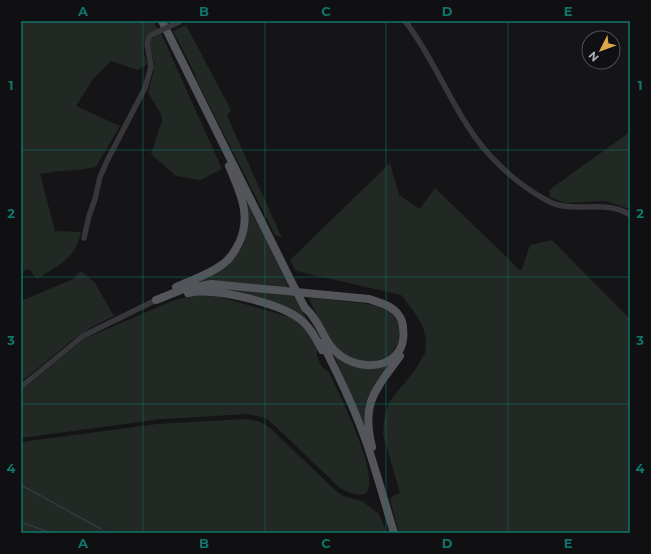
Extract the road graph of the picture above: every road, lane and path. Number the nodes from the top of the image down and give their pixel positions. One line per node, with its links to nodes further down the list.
1 (162, 21): 4 (main road)
2 (180, 21): 6 (street, bridge)
3 (405, 21): 5 (street)
4 (210, 118): 8 (main road); 9 (main road, bridge)
5 (630, 215)
6 (84, 238)
7 (368, 299): 8 (main road); 9 (main road); 12 (main road)
8 (156, 300): 10 (main road); 11 (street)
9 (305, 308): 10 (main road)
10 (337, 372): 12 (main road)
11 (21, 387)
12 (375, 469): 13 (main road)
13 (394, 533)

